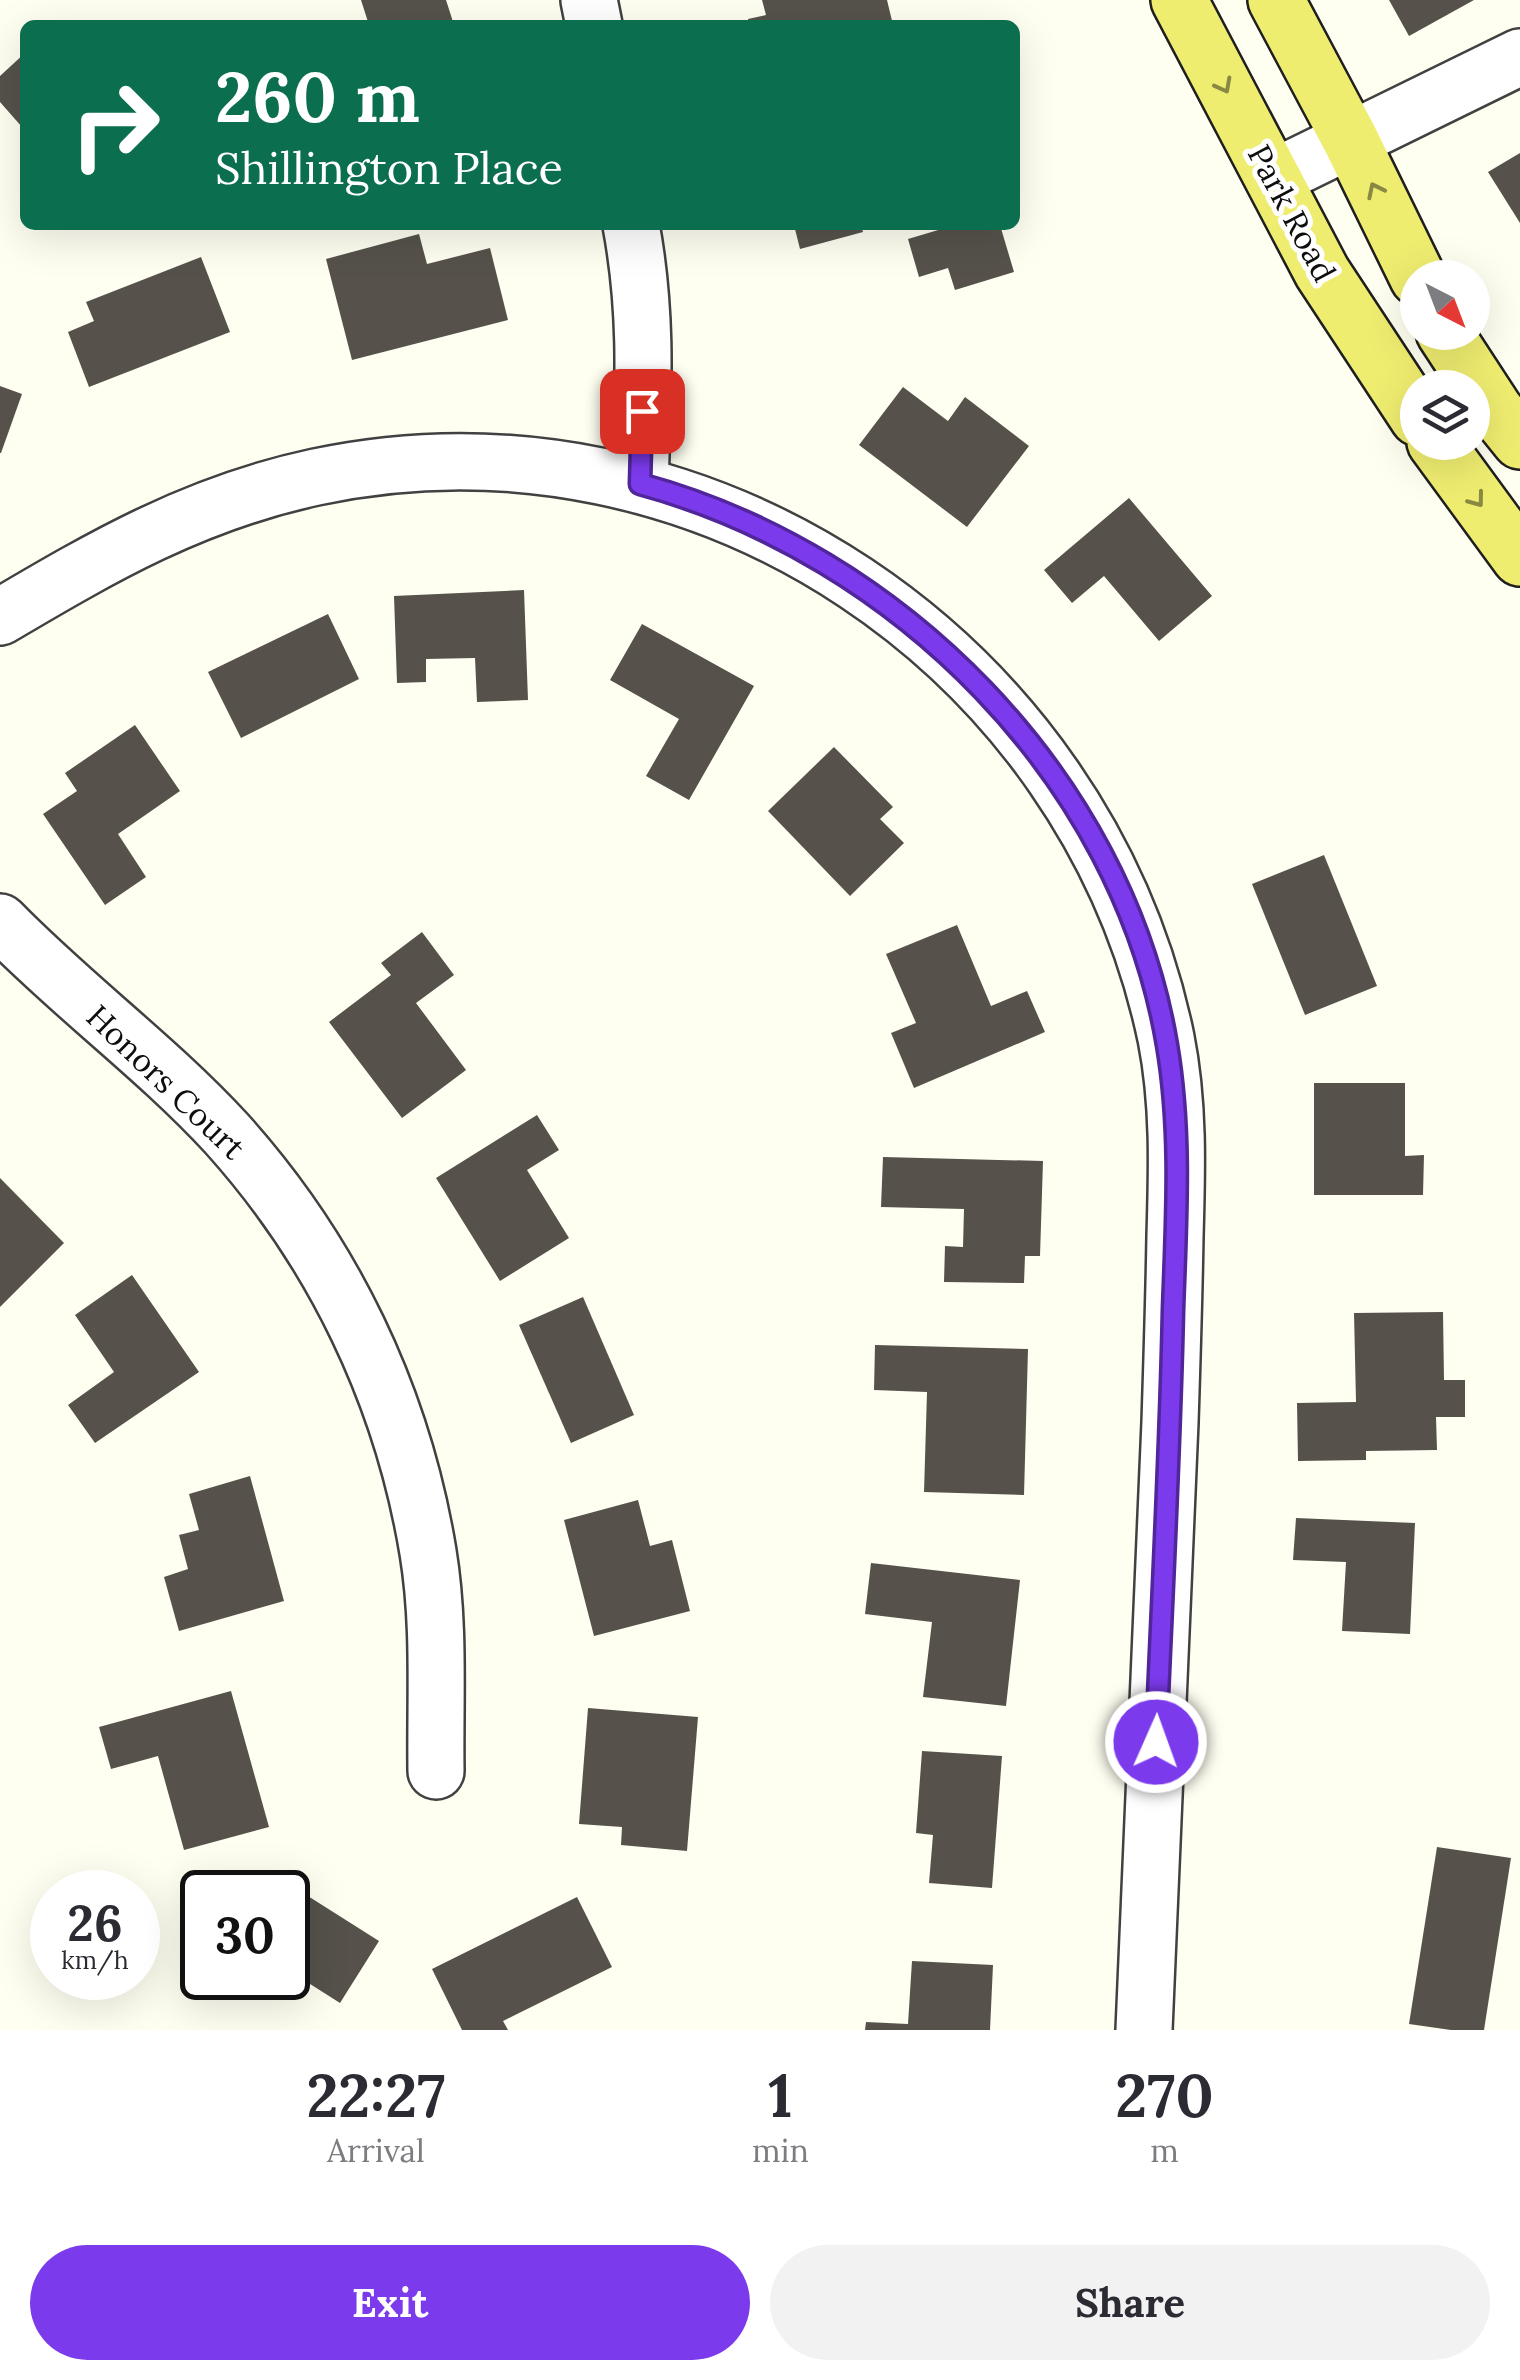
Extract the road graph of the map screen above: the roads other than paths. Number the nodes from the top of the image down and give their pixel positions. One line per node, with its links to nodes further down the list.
1 (1179, 0): 5 (main road, Park Road, one-way to 5)
2 (1276, 0): 4 (main road)
3 (1520, 57): 4 (street)
4 (1350, 139): 5 (street); 7 (main road, one-way to 4)
5 (1272, 178): 9 (main road, Park Road)
6 (632, 230): 12 (street)
7 (1409, 260)
8 (1456, 350): 10 (main road)
9 (1400, 391)
10 (1520, 441)
11 (1447, 460): 13 (main road, one-way to 13)
12 (640, 484): 14 (street); 17 (street)
13 (1520, 558)
14 (0, 617)
15 (0, 922): 16 (street, Honors Court)
16 (436, 1772)
17 (1144, 2030)

